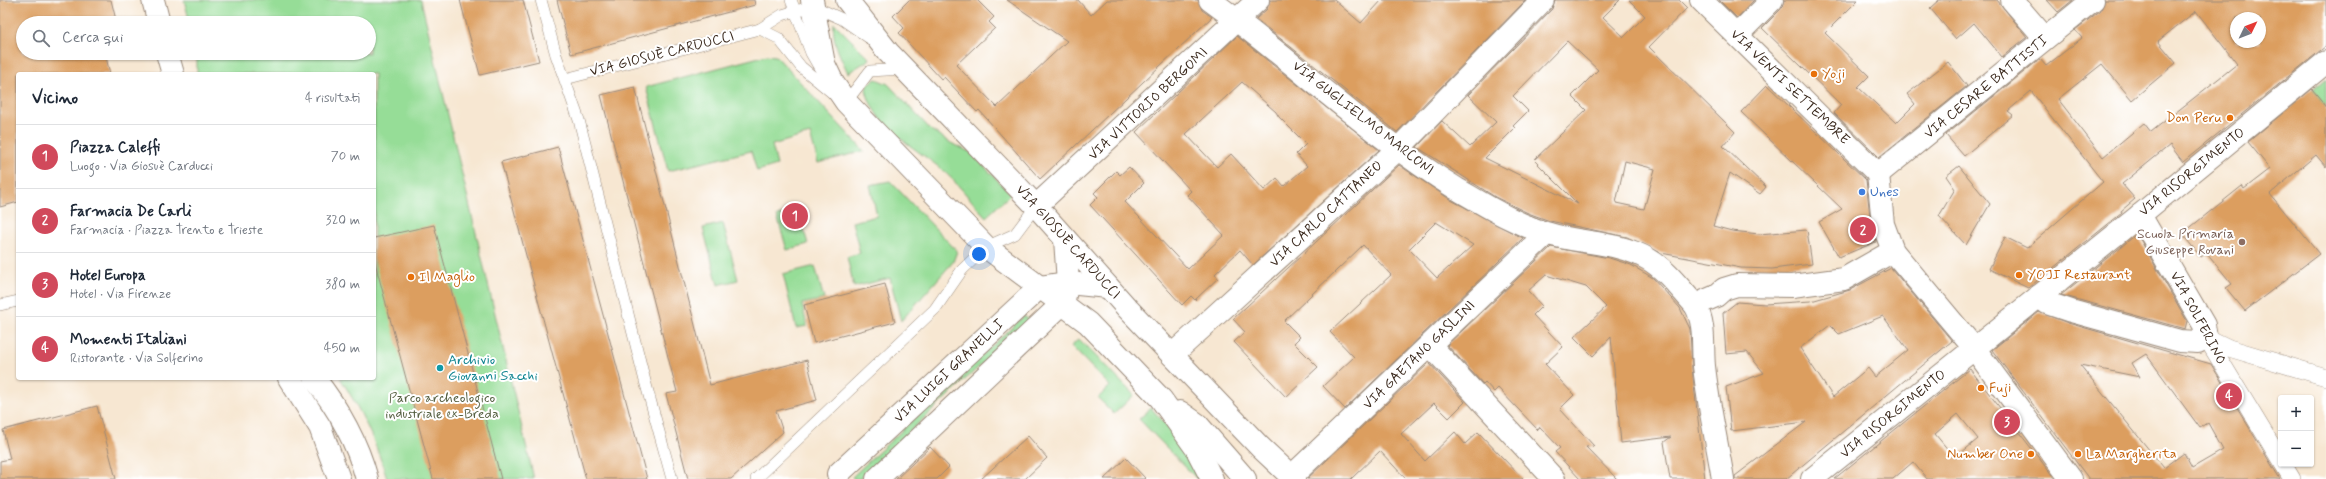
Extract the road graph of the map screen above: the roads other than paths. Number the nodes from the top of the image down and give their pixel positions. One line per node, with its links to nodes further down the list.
1 (153, 0): 14 (street)
2 (541, 0): 24 (lane)
3 (790, 0): 12 (lane); 13 (lane)
4 (847, 0): 19 (street, VIA GIOSUÈ CARDUCCI)
5 (1210, 0): 15 (street, VIA GUGLIELMO MARCONI)
6 (1258, 0): 15 (street, VIA VITTORIO BERGOMI)
7 (1543, 0): 26 (street, VIA CARLO CATTANEO)
8 (1701, 0): 17 (street, VIA VENTI SETTEMBRE)
9 (1772, 0): 17 (street)
10 (2012, 0): 18 (street)
11 (2093, 0): 18 (street, VIA CESARE BATTISTI)
12 (807, 6): 13 (lane); 19 (lane); 25 (street)
13 (782, 15): 16 (lane, VIA GIOSUÈ CARDUCCI)
14 (157, 16)
15 (1238, 20): 26 (street, VIA GUGLIELMO MARCONI); 28 (street, VIA VITTORIO BERGOMI)
16 (760, 29): 24 (lane, VIA GIOSUÈ CARDUCCI); 25 (lane)
17 (1737, 35): 27 (street, VIA VENTI SETTEMBRE)
18 (2045, 38): 27 (street, VIA CESARE BATTISTI)
19 (888, 52): 22 (street, VIA GIOSUÈ CARDUCCI)
20 (169, 60): 23 (street)
21 (2326, 62): 29 (street, VIA RISORGIMENTO)
22 (905, 69): 25 (lane); 28 (street, VIA GIOSUÈ CARDUCCI)
23 (172, 72)
24 (565, 79): 55 (lane)
25 (846, 102): 32 (street)
26 (1398, 149): 30 (street, VIA GUGLIELMO MARCONI); 44 (street, VIA CARLO CATTANEO)
27 (1878, 174): 33 (street)
28 (1036, 206): 31 (street, VIA GIOSUÈ CARDUCCI); 32 (lane)
29 (2140, 215): 37 (street, VIA RISORGIMENTO); 41 (street, VIA SOLFERINO)
30 (1546, 234): 40 (street, VIA GUGLIELMO MARCONI); 42 (street, VIA GAETANO GASLINI)
31 (1065, 239): 35 (street, VIA GIOSUÈ CARDUCCI); 36 (street)
32 (986, 247): 34 (street); 56 (lane)
33 (1893, 251): 40 (street); 43 (street)
34 (1040, 287): 36 (street); 51 (street, VIA LUIGI GRANELLI)
35 (1108, 287): 36 (street); 44 (street, VIA GIOSUÈ CARDUCCI)
36 (1065, 293): 48 (street); 57 (street, VIA LUIGI GRANELLI)
37 (2039, 296): 41 (street); 43 (street, VIA RISORGIMENTO)
38 (16, 301): 39 (lane)
39 (0, 305)
40 (1695, 305): 61 (street)
41 (2206, 337): 45 (street); 49 (street, VIA SOLFERINO)
42 (1430, 345): 52 (street, VIA GAETANO GASLINI); 60 (street)
43 (1974, 348): 62 (street, VIA RISORGIMENTO); 63 (street)
44 (1172, 355): 52 (street, VIA GIOSUÈ CARDUCCI)
45 (2326, 377)
46 (290, 380): 53 (street)
47 (315, 380): 54 (street)
48 (1160, 399): 58 (street); 59 (street)
49 (2278, 456)
50 (2285, 467): 64 (street)
51 (838, 474)
52 (1287, 478)
53 (339, 479)
54 (366, 479)
55 (672, 479)
56 (756, 479)
57 (877, 479)
58 (1212, 479)
59 (1245, 479)
60 (1554, 479)
61 (1723, 479)
62 (1812, 479)
63 (2071, 479)
64 (2292, 479)

